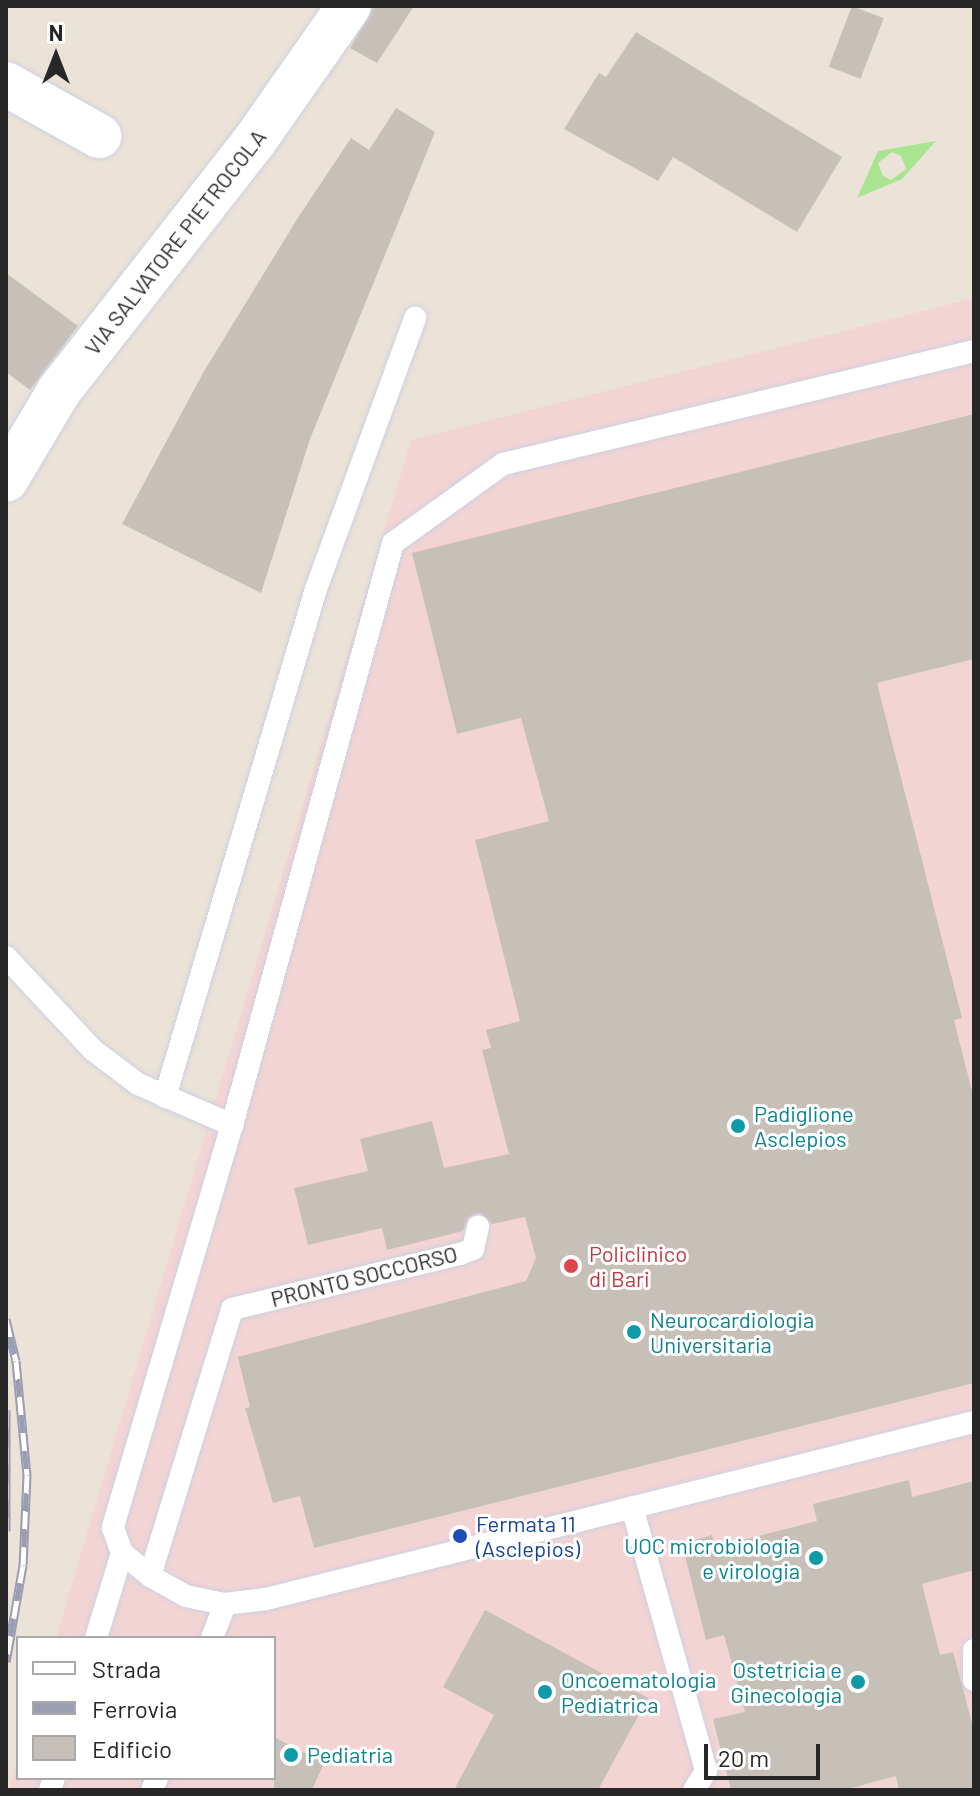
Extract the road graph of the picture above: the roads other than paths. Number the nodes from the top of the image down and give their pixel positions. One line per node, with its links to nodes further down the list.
1 (349, 6): 6 (street, VIA SALVATORE PIETROCOLA)
2 (6, 84): 3 (street)
3 (99, 136)
4 (415, 318): 8 (lane)
5 (974, 351): 9 (lane)
6 (6, 480)
7 (6, 957): 8 (lane)
8 (165, 1097): 9 (lane)
9 (232, 1125): 13 (lane)
10 (478, 1227): 14 (lane, PRONTO SOCCORSO)
11 (974, 1422): 12 (lane)
12 (632, 1507): 15 (lane); 20 (lane)
13 (122, 1553): 14 (lane); 16 (lane)
14 (150, 1576): 15 (lane)
15 (225, 1604): 17 (lane)
16 (97, 1636)
17 (213, 1636)
18 (974, 1650): 19 (lane)
19 (974, 1680)
20 (694, 1790)

